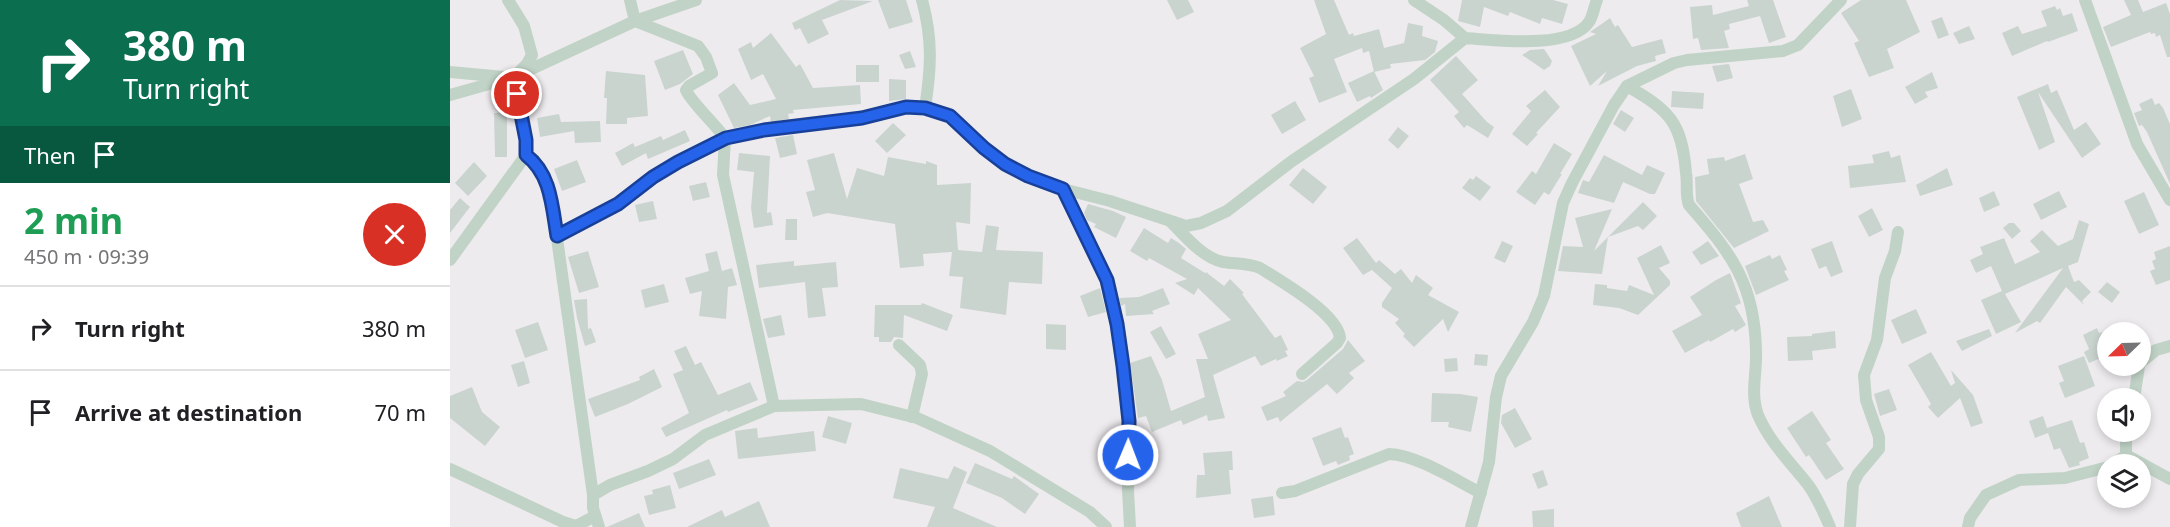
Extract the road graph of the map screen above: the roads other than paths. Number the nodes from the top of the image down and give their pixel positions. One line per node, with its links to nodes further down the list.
1 (508, 0): 12 (street)
2 (630, 0): 9 (street)
3 (696, 0): 9 (street)
4 (922, 0): 15 (street)
5 (1414, 0): 10 (street)
6 (1597, 0): 10 (street)
7 (1841, 0): 13 (street)
8 (2085, 0): 19 (street)
9 (636, 21): 12 (street); 16 (street)
10 (1465, 38): 20 (street)
11 (450, 72): 12 (street)
12 (514, 77): 14 (street); 17 (street)
13 (1627, 86): 35 (street); 41 (street)
14 (450, 95)
15 (925, 108): 16 (street); 18 (street)
16 (726, 138): 22 (street); 28 (street)
17 (526, 155): 22 (street); 23 (street)
18 (1063, 189): 20 (street); 39 (street)
19 (2170, 200)
20 (1169, 220): 27 (street)
21 (1898, 232): 42 (street)
22 (557, 236): 36 (street)
23 (450, 260)
24 (899, 345): 29 (street)
25 (2170, 346): 26 (street)
26 (2151, 354)
27 (1302, 374)
28 (774, 406): 29 (street); 36 (street)
29 (912, 417): 38 (street)
30 (450, 468): 37 (street)
31 (2151, 469): 33 (street)
32 (2097, 470): 43 (street)
33 (2170, 479)
34 (1282, 493): 35 (street)
35 (1481, 493): 40 (street)
36 (593, 495): 37 (street)
37 (597, 522)
38 (1106, 527)
39 (1130, 527)
40 (1471, 527)
41 (1830, 527)
42 (1850, 527)
43 (1968, 527)

